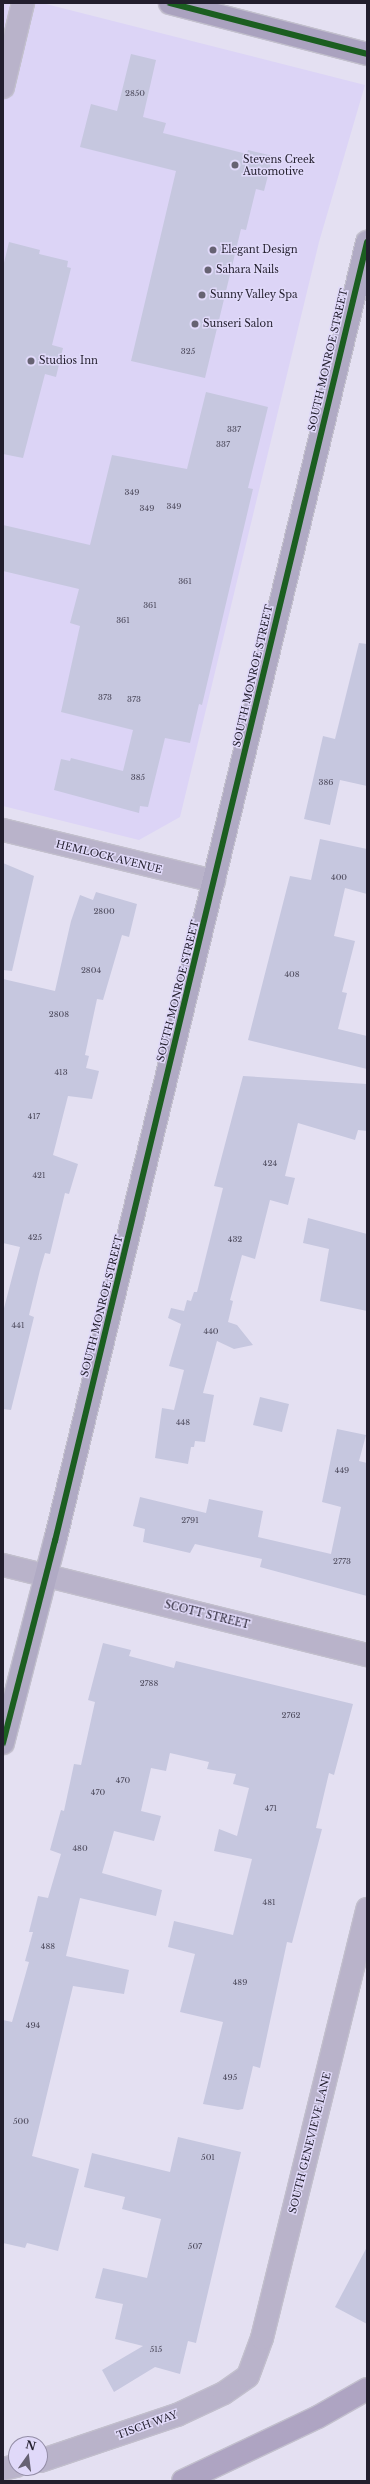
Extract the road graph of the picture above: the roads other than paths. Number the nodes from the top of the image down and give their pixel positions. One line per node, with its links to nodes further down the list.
1 (24, 3): 4 (street)
2 (170, 3): 3 (main road)
3 (367, 54)
4 (3, 87)
5 (367, 242): 7 (main road, SOUTH MONROE STREET)
6 (3, 830): 7 (street, HEMLOCK AVENUE)
7 (214, 881): 9 (main road, SOUTH MONROE STREET)
8 (3, 1565): 9 (street, SCOTT STREET)
9 (46, 1576): 10 (street, SCOTT STREET); 11 (main road, SOUTH MONROE STREET)
10 (367, 1655)
11 (3, 1743)
12 (367, 1909): 13 (street, SOUTH GENEVIEVE LANE)
13 (248, 2376): 15 (street, TISCH WAY)
14 (367, 2389): 16 (highway)
15 (48, 2458)
16 (182, 2481)

